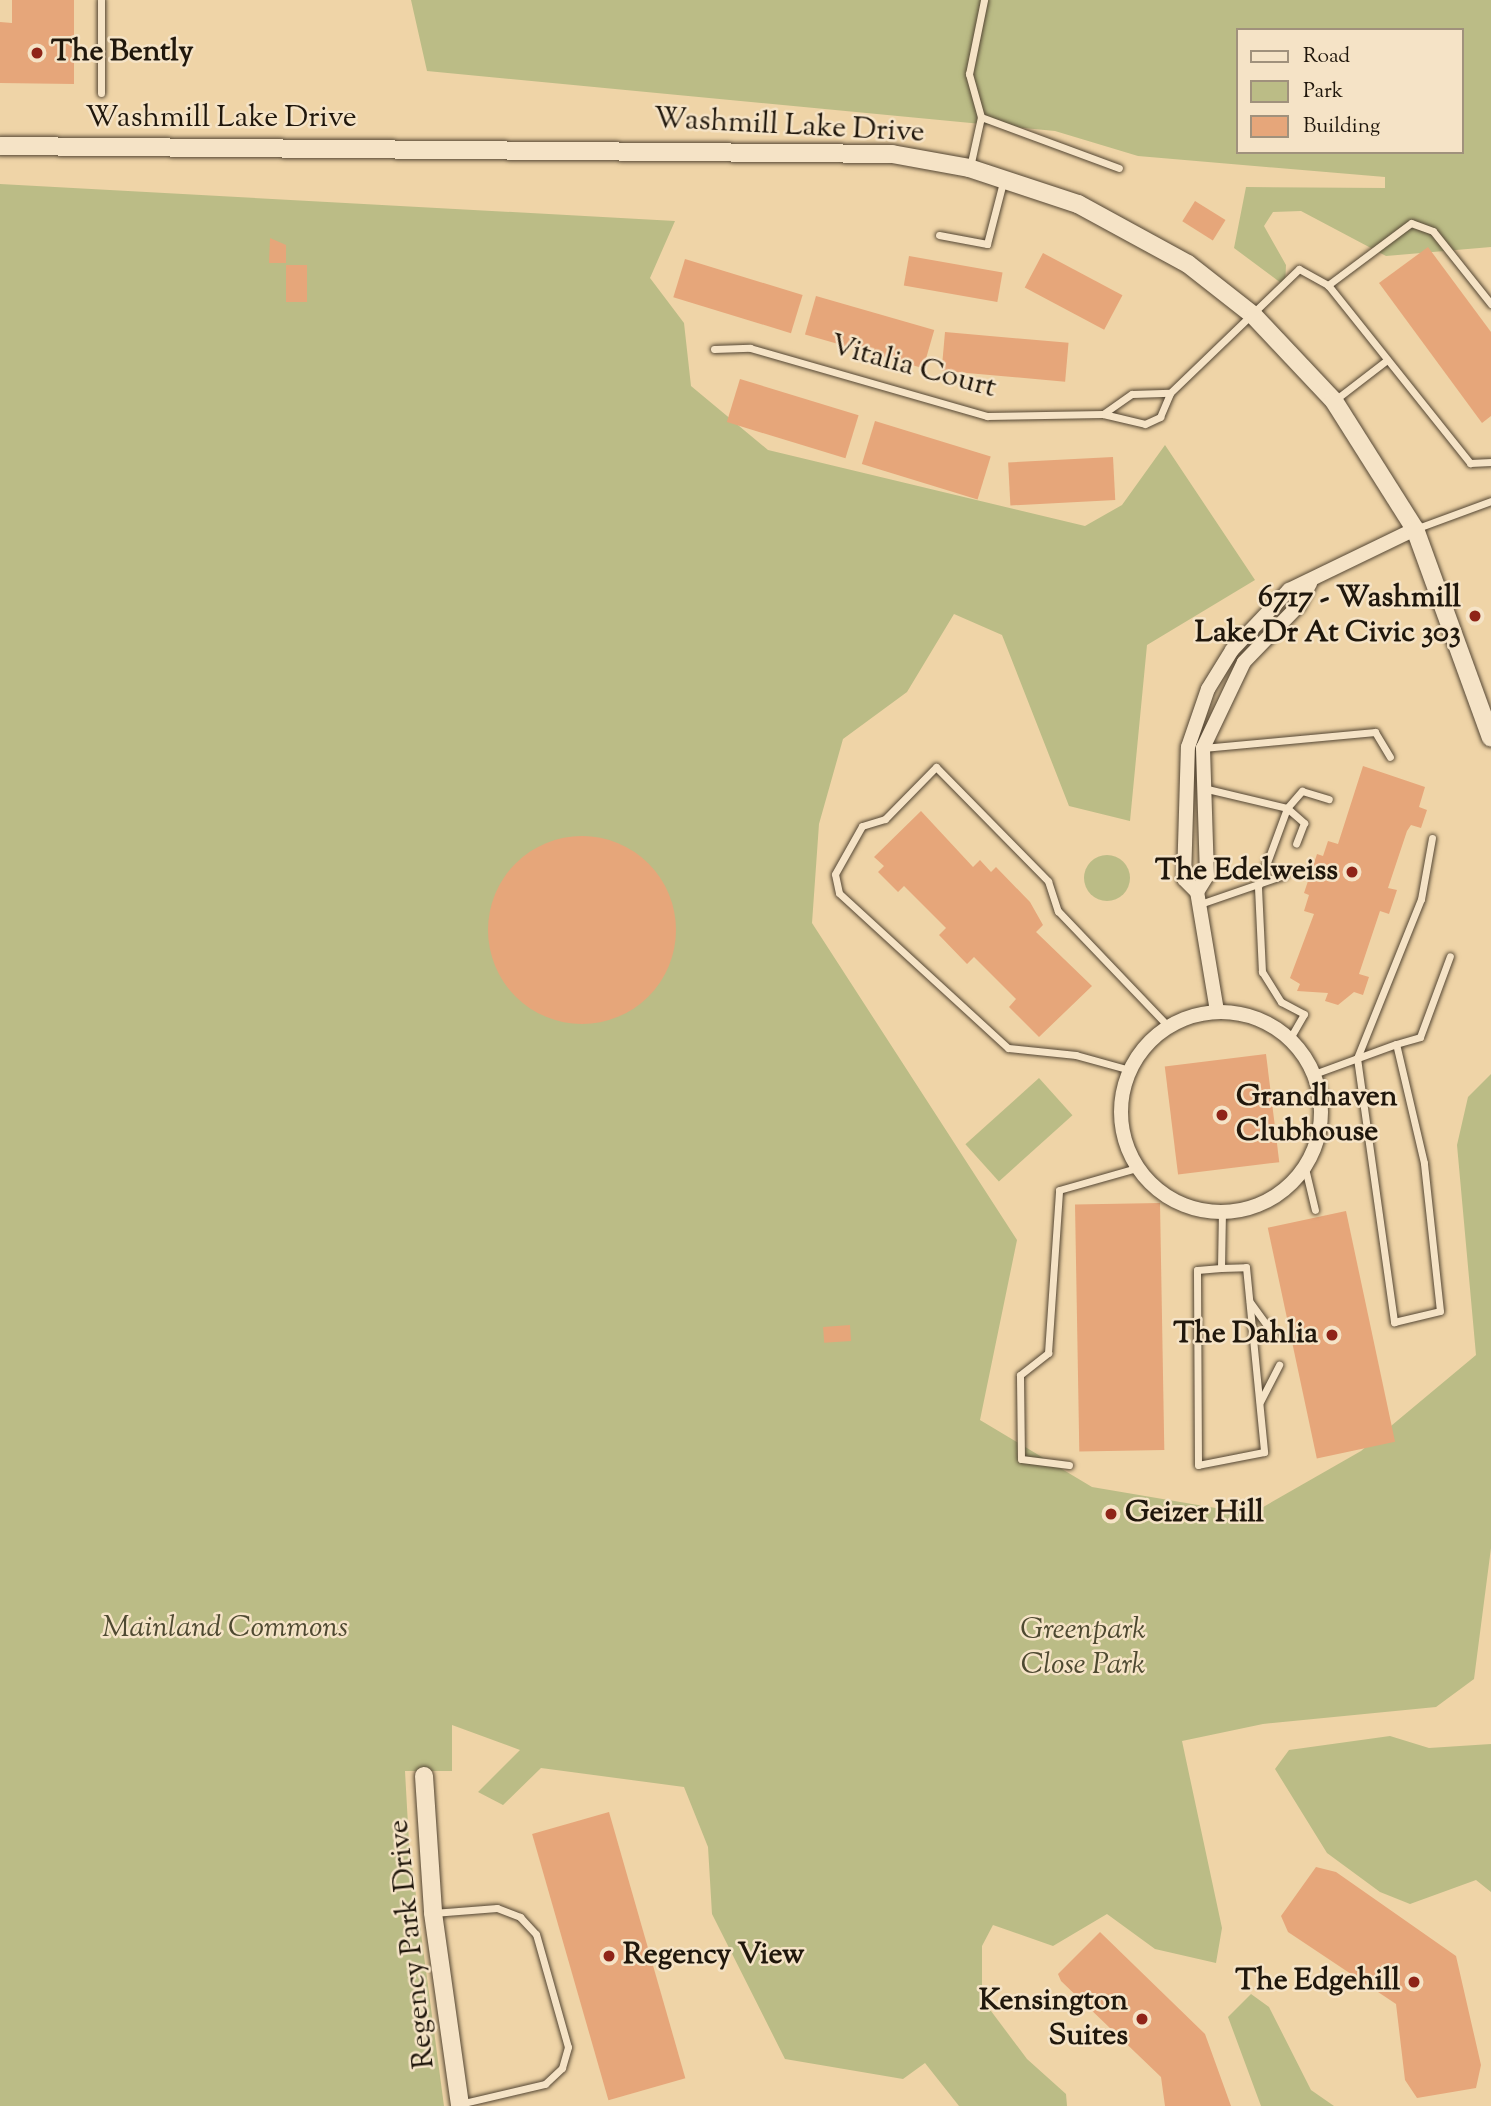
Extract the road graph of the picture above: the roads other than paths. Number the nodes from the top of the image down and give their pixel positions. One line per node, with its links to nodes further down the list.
1 (101, 0): 3 (lane)
2 (984, 0): 4 (lane)
3 (101, 93)
4 (981, 117): 6 (lane); 7 (lane)
5 (0, 146): 6 (street, Washmill Lake Drive)
6 (970, 168): 8 (street, Washmill Lake Drive)
7 (1119, 168)
8 (1004, 178): 9 (lane); 12 (street, Washmill Lake Drive)
9 (939, 235)
10 (1328, 285): 11 (lane); 12 (lane, Vitalia Court); 14 (lane)
11 (1491, 304)
12 (1253, 316): 15 (lane, Vitalia Court); 16 (street, Washmill Lake Drive)
13 (713, 349): 17 (lane, Vitalia Court)
14 (1387, 360): 16 (lane); 18 (lane)
15 (1170, 393): 17 (lane); 17 (lane, Vitalia Court)
16 (1334, 401): 20 (street, Washmill Lake Drive)
17 (1103, 414)
18 (1491, 462)
19 (1491, 501): 20 (lane)
20 (1415, 529): 21 (street, Washmill Lake Drive); 22 (street)
21 (1491, 738)
22 (1196, 747): 23 (lane); 24 (street); 31 (street)
23 (1390, 757)
24 (1203, 788): 26 (lane); 31 (street)
25 (1329, 799): 26 (lane)
26 (1287, 808): 28 (lane); 30 (lane)
27 (1432, 838): 37 (lane)
28 (1296, 844)
29 (1284, 875): 30 (lane)
30 (1258, 887): 31 (lane); 35 (lane)
31 (1198, 898): 33 (street)
32 (1450, 956): 36 (lane)
33 (1217, 1011): 34 (street); 35 (street)
34 (1169, 1027): 38 (street); 38 (lane)
35 (1289, 1040): 39 (street)
36 (1396, 1044): 37 (lane); 37 (lane)
37 (1357, 1058): 39 (lane)
38 (1130, 1070): 40 (street)
39 (1314, 1074): 41 (street)
40 (1137, 1168): 43 (street); 49 (lane)
41 (1305, 1168): 42 (lane); 43 (street)
42 (1315, 1210)
43 (1222, 1213): 44 (lane)
44 (1221, 1268): 45 (lane); 48 (lane)
45 (1250, 1301): 46 (lane); 48 (lane)
46 (1273, 1334)
47 (1279, 1365): 48 (lane)
48 (1259, 1404)
49 (1069, 1465)
50 (424, 1776): 51 (street, Regency Park Drive)
51 (433, 1913): 52 (street, Regency Park Drive); 52 (lane)
52 (460, 2105)

